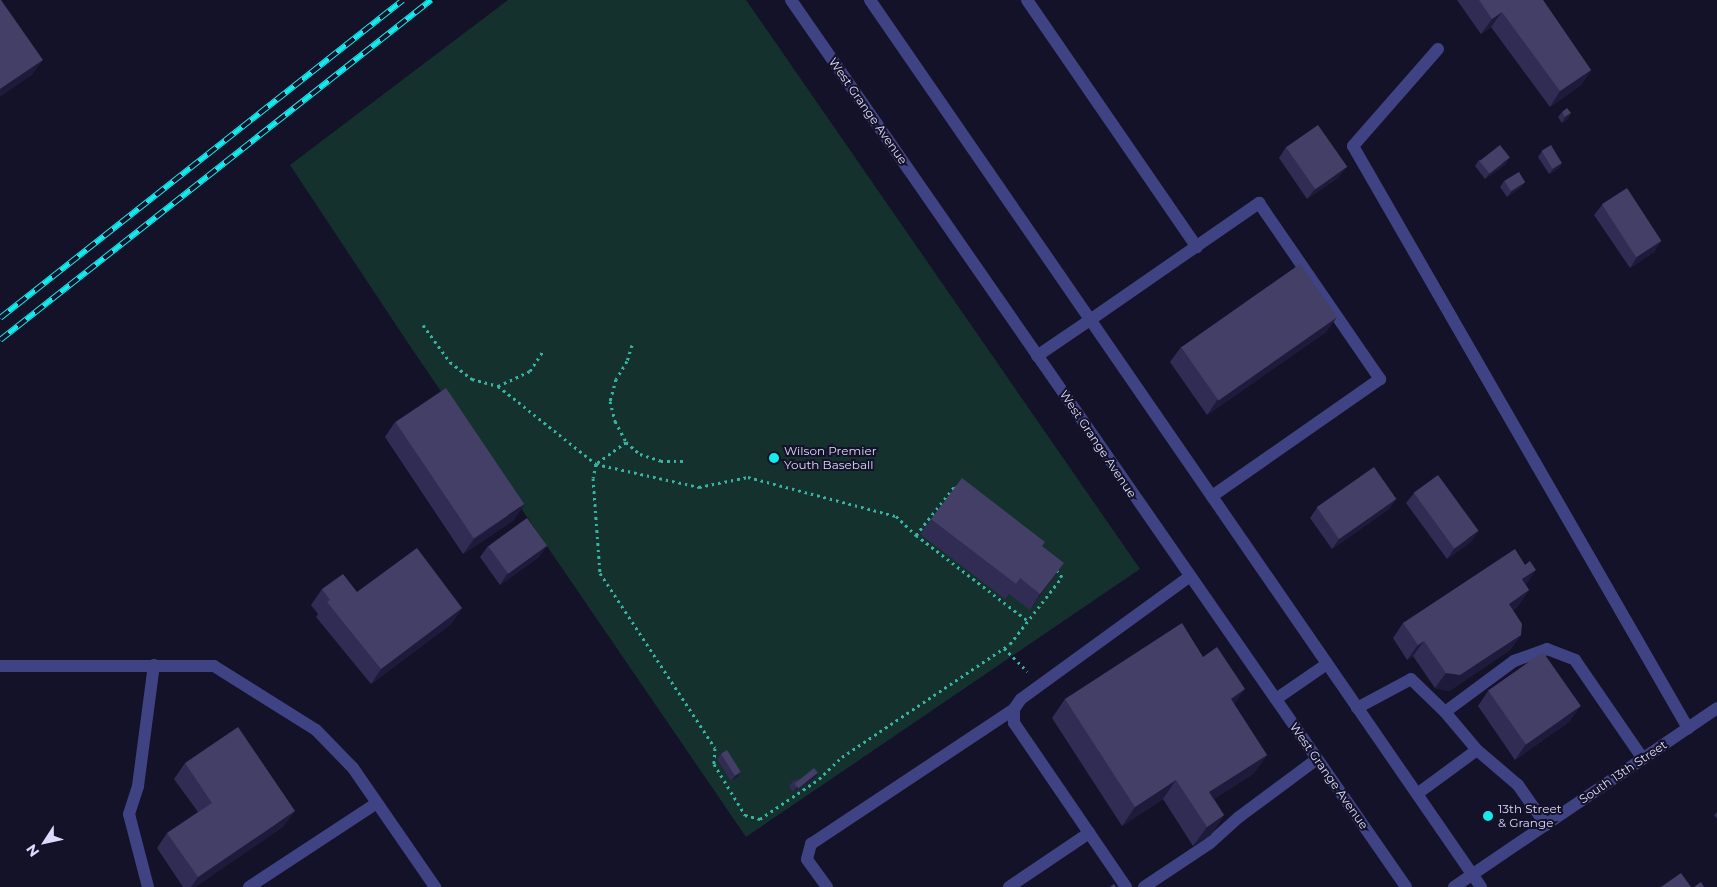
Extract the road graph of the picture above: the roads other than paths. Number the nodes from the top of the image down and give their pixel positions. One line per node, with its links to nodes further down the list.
1 (791, 0): 7 (street, West Grange Avenue)
2 (870, 0): 6 (street)
3 (1027, 0): 5 (street)
4 (1438, 49): 18 (street)
5 (1196, 246): 6 (street); 8 (street)
6 (1090, 320): 7 (street); 8 (street)
7 (1038, 356): 9 (street, West Grange Avenue)
8 (1212, 496): 10 (street)
9 (1189, 577): 13 (street, West Grange Avenue); 16 (street)
10 (1327, 664): 13 (street); 14 (street)
11 (154, 665): 12 (street); 23 (street); 27 (street)
12 (0, 666)
13 (1276, 699): 20 (street, West Grange Avenue)
14 (1357, 708): 17 (street); 22 (street)
15 (1717, 708): 18 (street, South 13th Street)
16 (1014, 709): 25 (street); 30 (street)
17 (1444, 712): 19 (street); 21 (street)
18 (1688, 728): 21 (street, South 13th Street)
19 (1477, 750): 22 (street); 24 (street)
20 (1317, 759): 33 (street); 34 (street, West Grange Avenue)
21 (1642, 759): 24 (street, South 13th Street)
22 (1416, 794): 26 (street)
23 (377, 803): 28 (street); 29 (street)
24 (1546, 825): 26 (street, South 13th Street)
25 (1089, 833): 31 (street); 32 (street)
26 (1473, 875): 35 (street, South 13th Street); 36 (street)
27 (148, 887)
28 (249, 887)
29 (435, 887)
30 (827, 887)
31 (1009, 887)
32 (1126, 887)
33 (1144, 887)
34 (1406, 887)
35 (1454, 887)
36 (1481, 887)

